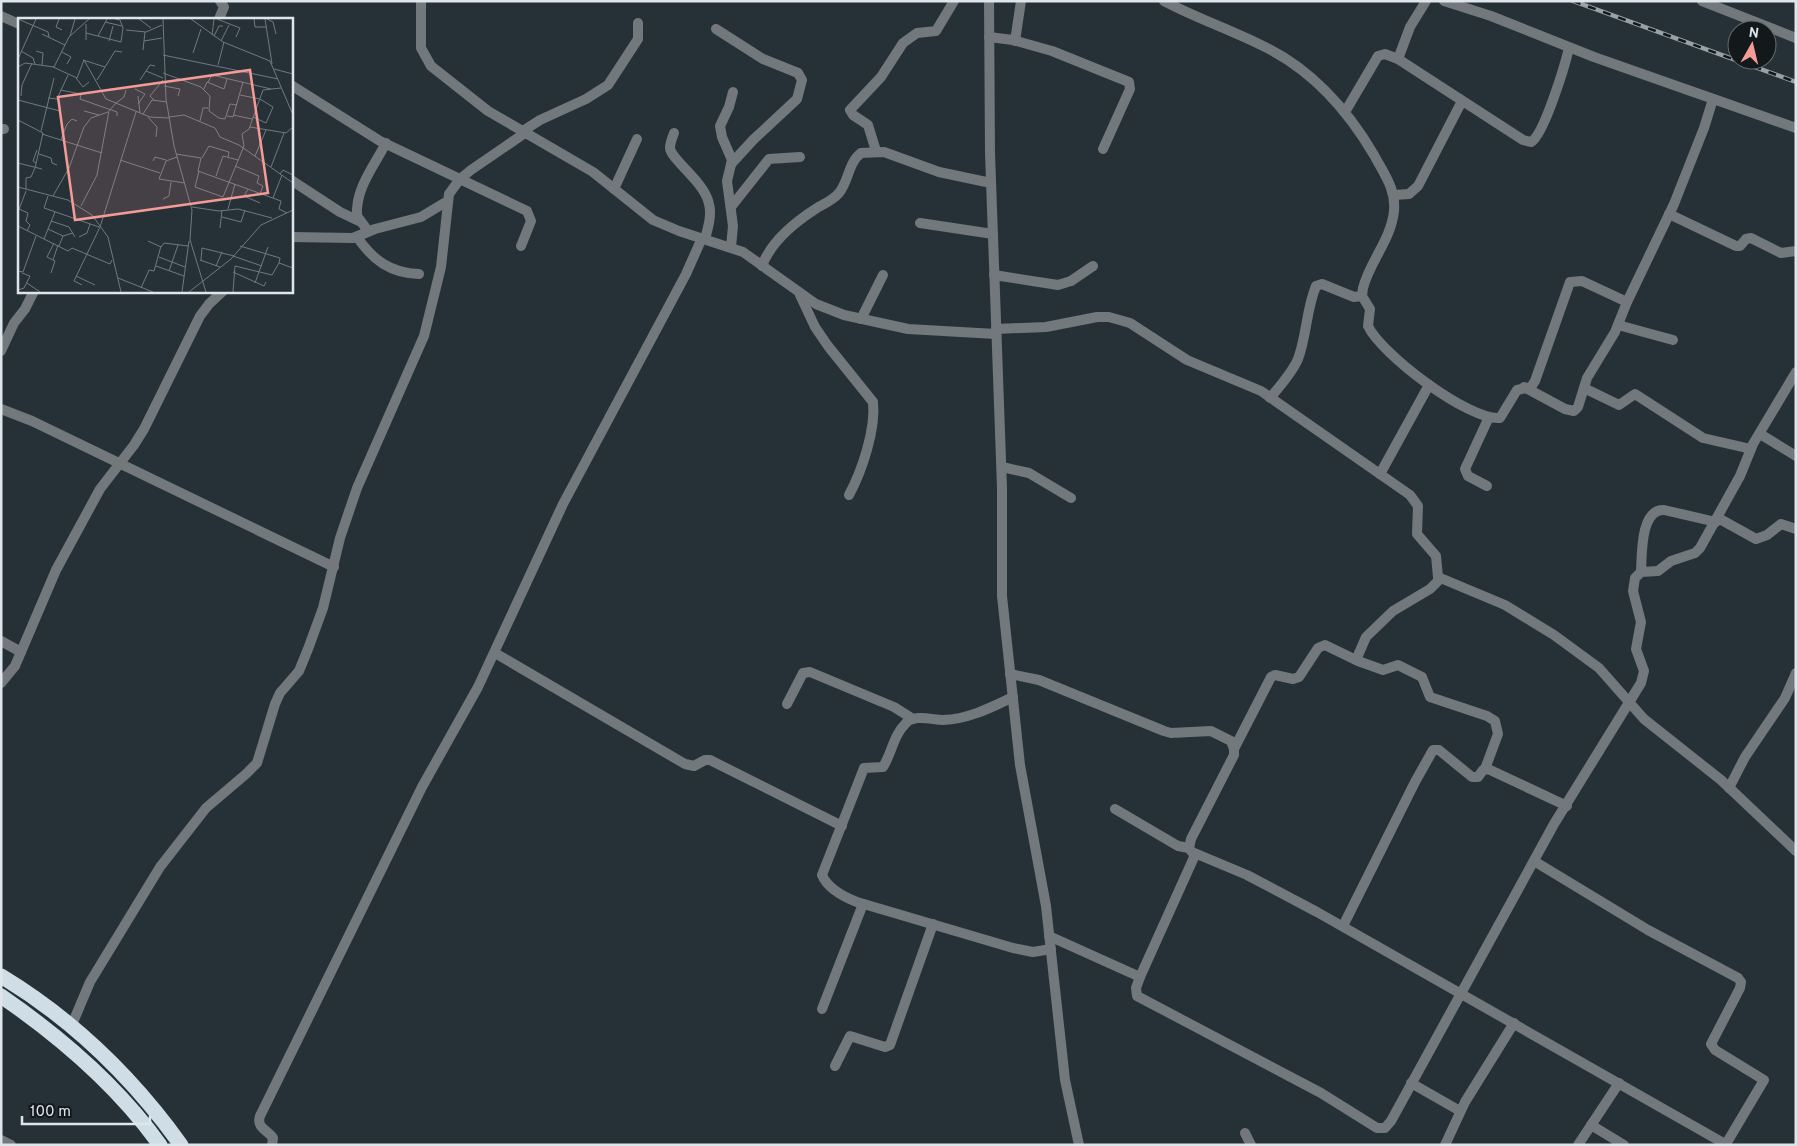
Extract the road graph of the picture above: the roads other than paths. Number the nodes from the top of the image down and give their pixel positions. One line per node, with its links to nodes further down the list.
1 (220, 1): 11 (street)
2 (421, 1): 26 (street)
3 (954, 1): 31 (street)
4 (989, 1): 15 (street)
5 (1021, 1): 17 (street)
6 (1164, 1): 24 (street)
7 (1426, 1): 19 (street)
8 (1444, 1): 18 (street)
9 (1702, 1): 16 (street)
10 (1, 16): 13 (street)
11 (219, 18)
12 (638, 23): 26 (street)
13 (18, 24)
14 (716, 29): 33 (street)
15 (989, 37): 17 (street); 36 (street)
16 (1796, 38)
17 (1015, 41): 30 (street)
18 (1570, 48): 22 (street); 23 (street)
19 (1398, 59): 23 (street); 24 (street)
20 (292, 86): 29 (street)
21 (733, 92): 33 (street)
22 (1713, 99): 25 (street); 41 (street)
23 (1462, 101): 38 (street)
24 (1345, 112): 38 (street)
25 (1796, 128)
26 (524, 132): 34 (street); 37 (street)
27 (674, 133): 48 (street)
28 (637, 139): 37 (street)
29 (386, 143): 34 (street); 42 (street)
30 (1103, 150)
31 (876, 151): 36 (street); 52 (street)
32 (800, 157): 40 (street)
33 (732, 164): 40 (street)
34 (460, 179): 39 (street); 49 (street)
35 (292, 181): 42 (street)
36 (991, 183): 45 (street)
37 (614, 189): 48 (street)
38 (1394, 195): 60 (street)
39 (446, 202): 44 (street); 85 (street)
40 (731, 207): 50 (street)
41 (1668, 214): 51 (street); 61 (street)
42 (359, 221): 44 (street)
43 (920, 223): 45 (street)
44 (368, 231): 47 (street)
45 (993, 234): 56 (street)
46 (292, 237): 47 (street)
47 (357, 237): 54 (street)
48 (704, 238): 50 (street); 90 (street)
49 (521, 246)
50 (731, 247): 52 (street)
51 (1796, 251)
52 (762, 266): 59 (street)
53 (1093, 266): 56 (street)
54 (419, 274)
55 (883, 275): 62 (street)
56 (994, 276): 64 (street)
57 (34, 292): 66 (street)
58 (222, 292): 77 (street)
59 (800, 294): 62 (street); 81 (street)
60 (1362, 296): 68 (street); 71 (street)
61 (1627, 302): 63 (street); 69 (street)
62 (861, 319): 64 (street)
63 (1618, 325): 65 (street); 70 (street)
64 (996, 332): 71 (street); 78 (street)
65 (1673, 340)
66 (1, 351)
67 (1795, 375): 74 (street)
68 (1429, 385): 73 (street); 79 (street)
69 (1524, 387): 70 (street); 73 (street)
70 (1584, 388): 75 (street)
71 (1270, 398): 79 (street)
72 (1, 409): 77 (street)
73 (1489, 417): 80 (street)
74 (1760, 434): 75 (street); 76 (street)
75 (1751, 449): 83 (street)
76 (1796, 456)
77 (119, 463): 85 (street); 89 (street)
78 (1002, 467): 82 (street); 93 (street)
79 (1380, 474): 87 (street)
80 (1487, 486)
81 (850, 496)
82 (1071, 498)
83 (1717, 520): 84 (street); 86 (street); 86 (street)
84 (1796, 529)
85 (334, 567): 119 (street)
86 (1640, 572): 96 (street)
87 (1440, 579): 91 (street); 96 (street)
88 (1, 641): 89 (street)
89 (21, 652): 94 (street)
90 (494, 653): 104 (street); 130 (street)
91 (1356, 660): 99 (street); 100 (street)
92 (1796, 673): 101 (street)
93 (1010, 674): 95 (street); 99 (street)
94 (1, 684)
95 (1013, 697): 98 (street); 111 (street)
96 (1630, 702): 101 (street); 102 (street)
97 (787, 704): 98 (street)
98 (913, 719): 104 (street)
99 (1234, 749): 106 (street)
100 (1485, 769): 102 (street); 110 (street)
101 (1729, 788): 105 (street)
102 (1566, 806): 107 (street)
103 (1115, 809): 106 (street)
104 (842, 826): 108 (street)
105 (1796, 851)
106 (1192, 852): 110 (street); 114 (street)
107 (1534, 861): 115 (street); 136 (street)
108 (863, 904): 109 (street); 117 (street)
109 (933, 924): 112 (street); 120 (street)
110 (1343, 926): 115 (street)
111 (1050, 936): 112 (street); 114 (street)
112 (1051, 949): 131 (street)
113 (1, 976): 119 (highway)
114 (1140, 977): 122 (street)
115 (1460, 992): 118 (street); 122 (street)
116 (1, 996): 128 (highway)
117 (822, 1009)
118 (1514, 1023): 121 (street); 123 (street)
119 (71, 1027): 129 (highway)
120 (835, 1066)
121 (1619, 1083): 124 (street); 136 (street)
122 (1411, 1084): 123 (street)
123 (1460, 1111): 133 (street)
124 (1591, 1125): 134 (street); 135 (street)
125 (1245, 1133): 132 (street)
126 (1, 1140): 127 (street)
127 (11, 1145)
128 (160, 1145)
129 (181, 1145)
130 (272, 1145)
131 (1079, 1145)
132 (1251, 1145)
133 (1445, 1145)
134 (1578, 1145)
135 (1624, 1145)
136 (1726, 1145)

